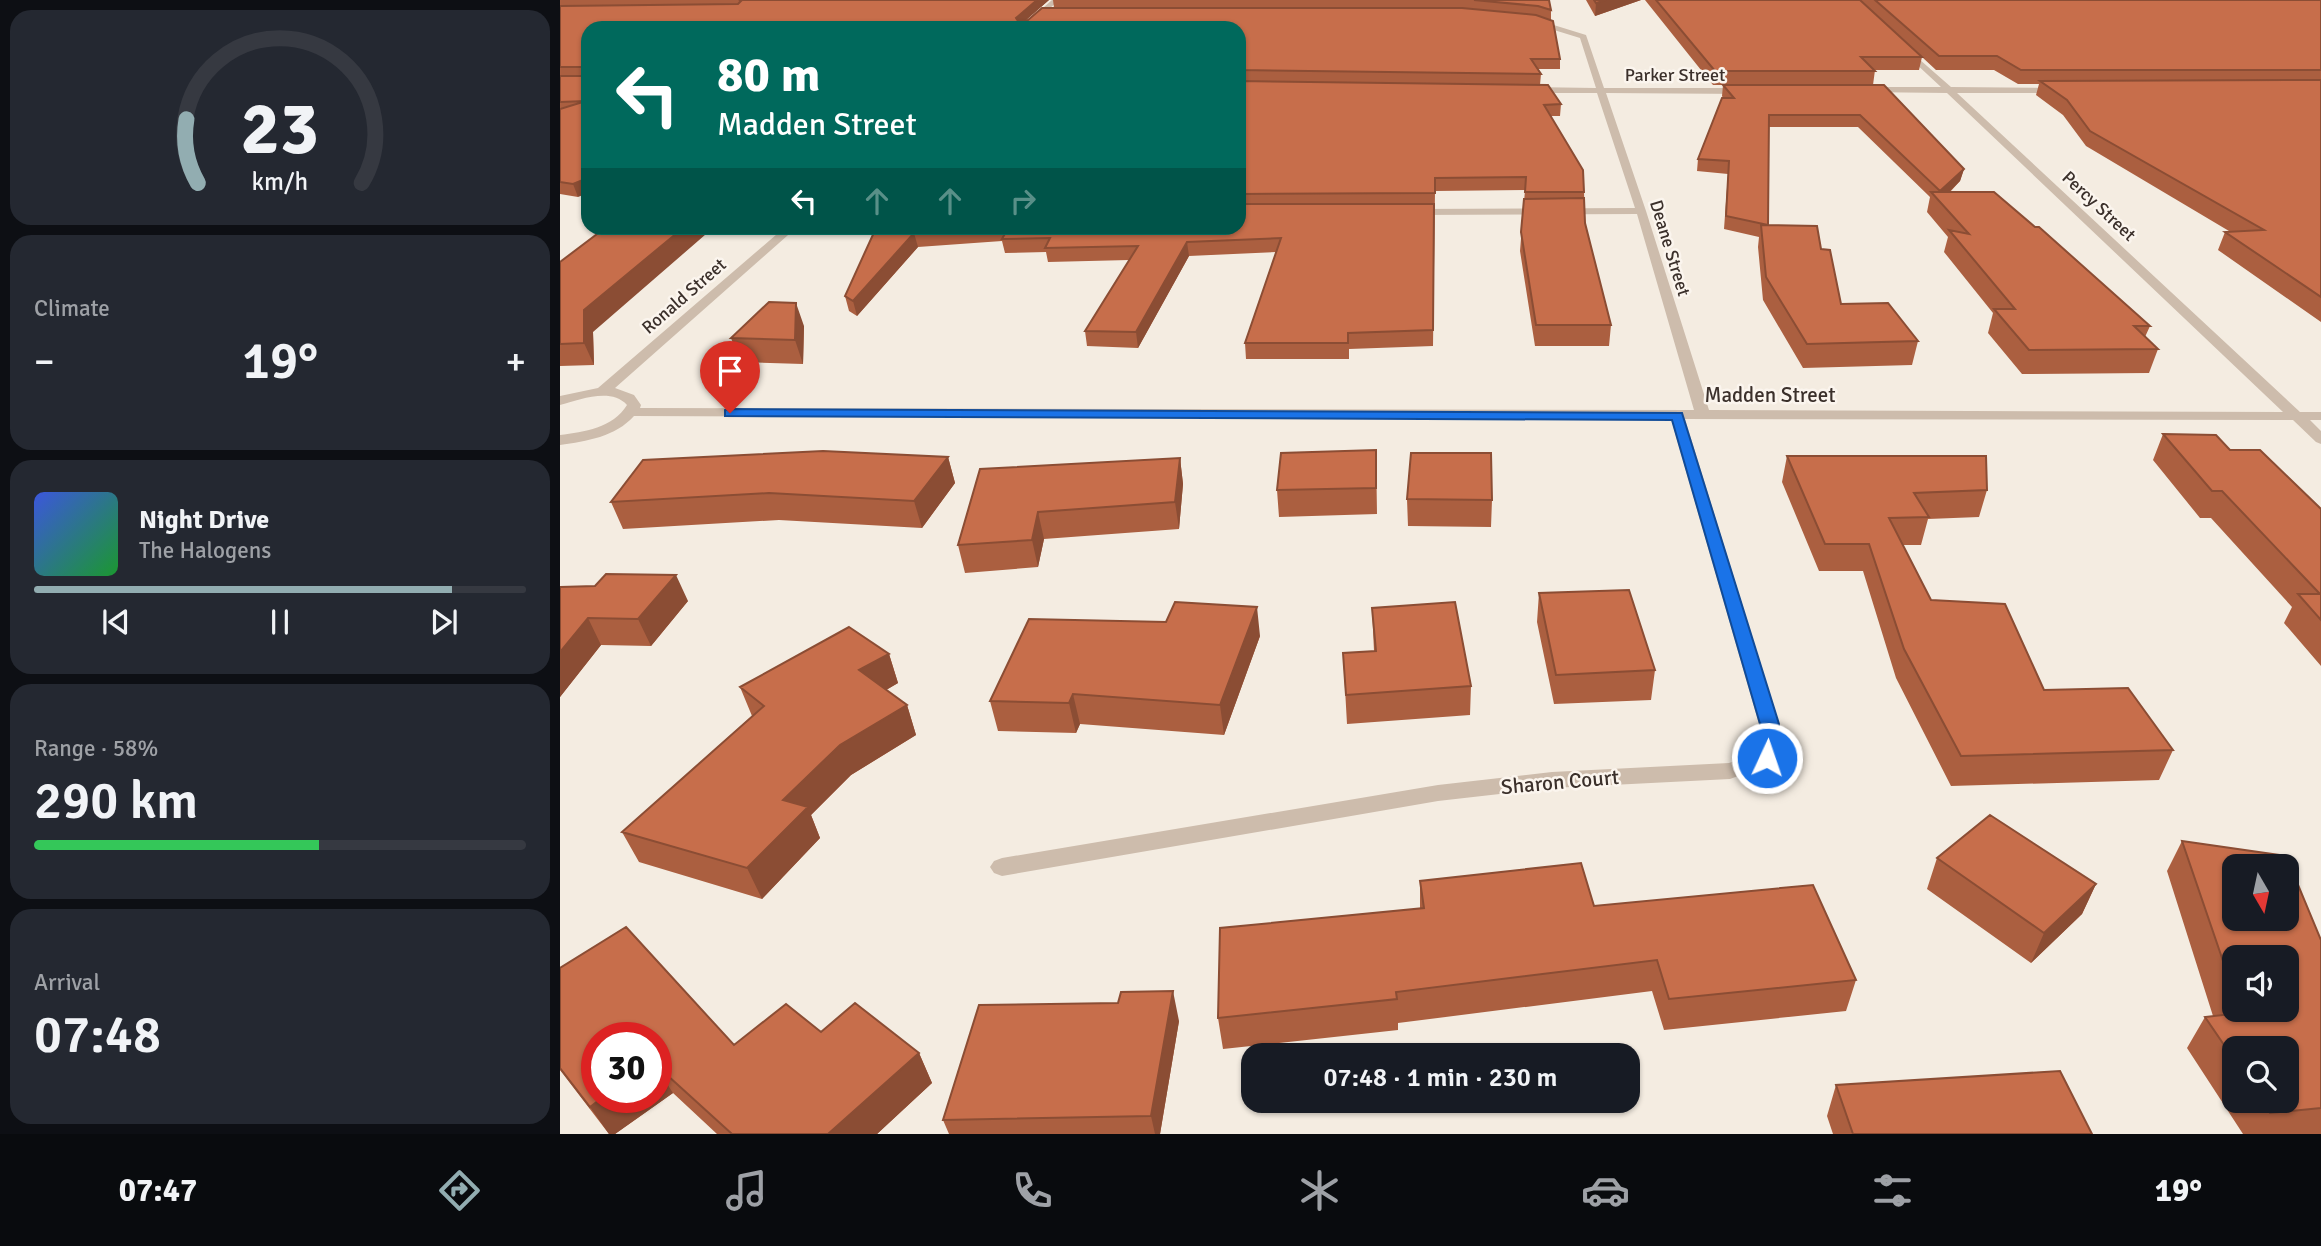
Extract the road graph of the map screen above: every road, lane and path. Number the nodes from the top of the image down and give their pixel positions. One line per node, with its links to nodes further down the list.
1 (1056, 0): 2 (street)
2 (1042, 13): 3 (street); 5 (street)
3 (1055, 13)
4 (1524, 19): 11 (street, Deane Street)
5 (1032, 21)
6 (1891, 36): 9 (street, Percy Street)
7 (1517, 90): 11 (street, Parker Street)
8 (1856, 90): 9 (street)
9 (1951, 90): 10 (street); 21 (street, Percy Street)
10 (2074, 90)
11 (1600, 91): 12 (street, Parker Street); 13 (street, Deane Street)
12 (1762, 91)
13 (1641, 211): 14 (street); 20 (street, Deane Street)
14 (1405, 212)
15 (782, 235): 16 (street, Ronald Street)
16 (601, 393): 17 (street); 18 (street)
17 (560, 401)
18 (631, 412): 19 (street, Madden Street); 24 (street)
19 (1677, 416): 20 (street, Madden Street); 25 (street, Sharon Court)
20 (1703, 416): 21 (street, Madden Street)
21 (2297, 416): 22 (street, Madden Street); 23 (street, Percy Street)
22 (2321, 416)
23 (2321, 439)
24 (560, 440)
25 (1002, 867)

